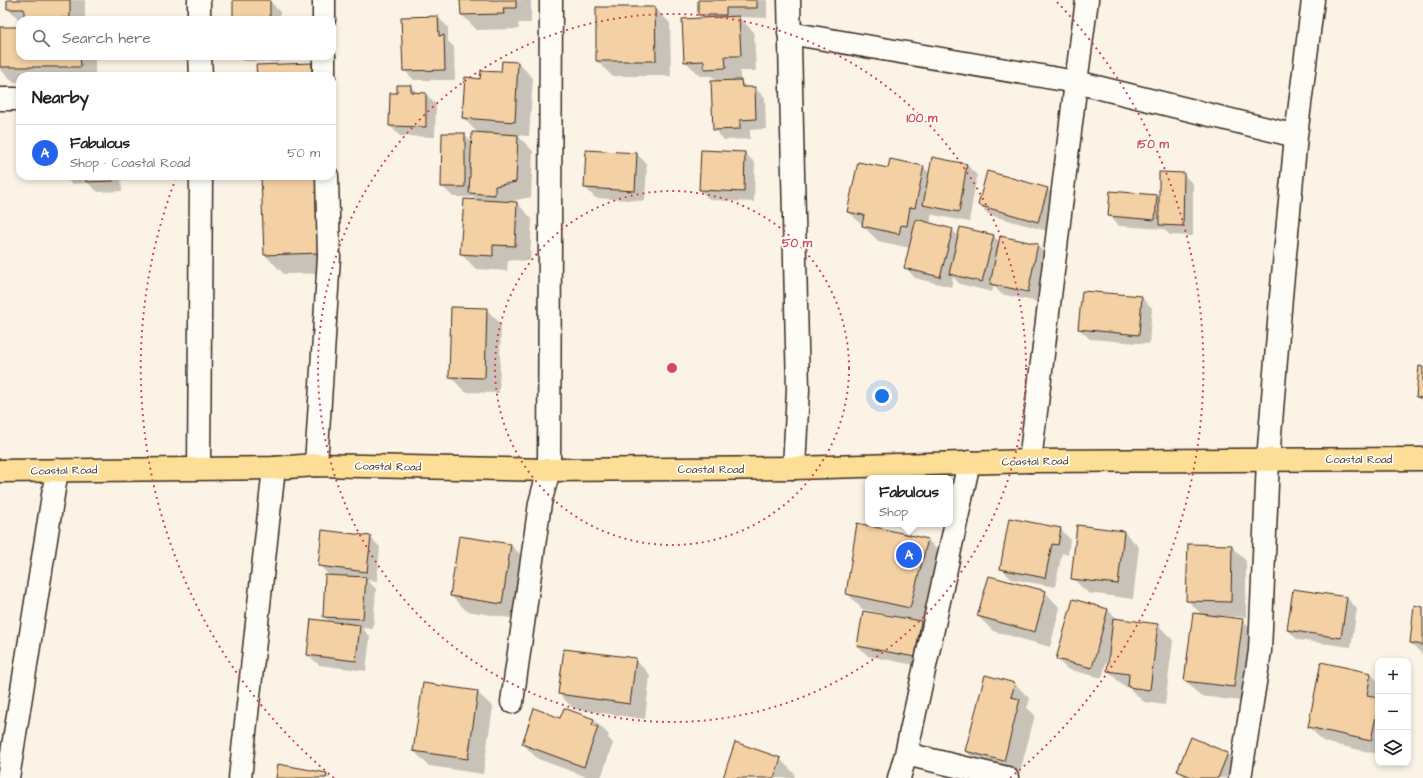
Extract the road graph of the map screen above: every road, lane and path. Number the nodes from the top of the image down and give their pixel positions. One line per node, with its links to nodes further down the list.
1 (199, 0): 7 (street)
2 (324, 0): 8 (street)
3 (551, 0): 29 (street)
4 (789, 0): 9 (street)
5 (1087, 0): 14 (street)
6 (1313, 0): 17 (street)
7 (199, 16)
8 (324, 16)
9 (789, 33): 14 (street); 27 (street)
10 (200, 60): 12 (street)
11 (324, 60): 13 (street)
12 (201, 72)
13 (324, 72)
14 (1076, 82): 17 (street); 22 (street)
15 (0, 99): 16 (street)
16 (16, 99)
17 (1296, 136): 21 (street)
18 (201, 180): 25 (street)
19 (327, 180): 24 (street)
20 (1423, 459): 21 (main road, Coastal Road)
21 (1268, 460): 22 (main road, Coastal Road); 37 (street)
22 (1030, 461): 23 (main road, Coastal Road)
23 (969, 462): 27 (main road, Coastal Road); 32 (street)
24 (316, 465): 26 (main road, Coastal Road); 29 (main road, Coastal Road)
25 (198, 468): 26 (main road, Coastal Road); 28 (main road, Coastal Road)
26 (274, 468): 34 (street)
27 (794, 468): 29 (main road, Coastal Road)
28 (57, 470): 30 (main road, Coastal Road); 33 (street)
29 (549, 470): 31 (street)
30 (0, 471)
31 (512, 702)
32 (906, 754): 35 (street); 36 (street)
33 (8, 778)
34 (240, 778)
35 (899, 778)
36 (1007, 778)
37 (1240, 778)

